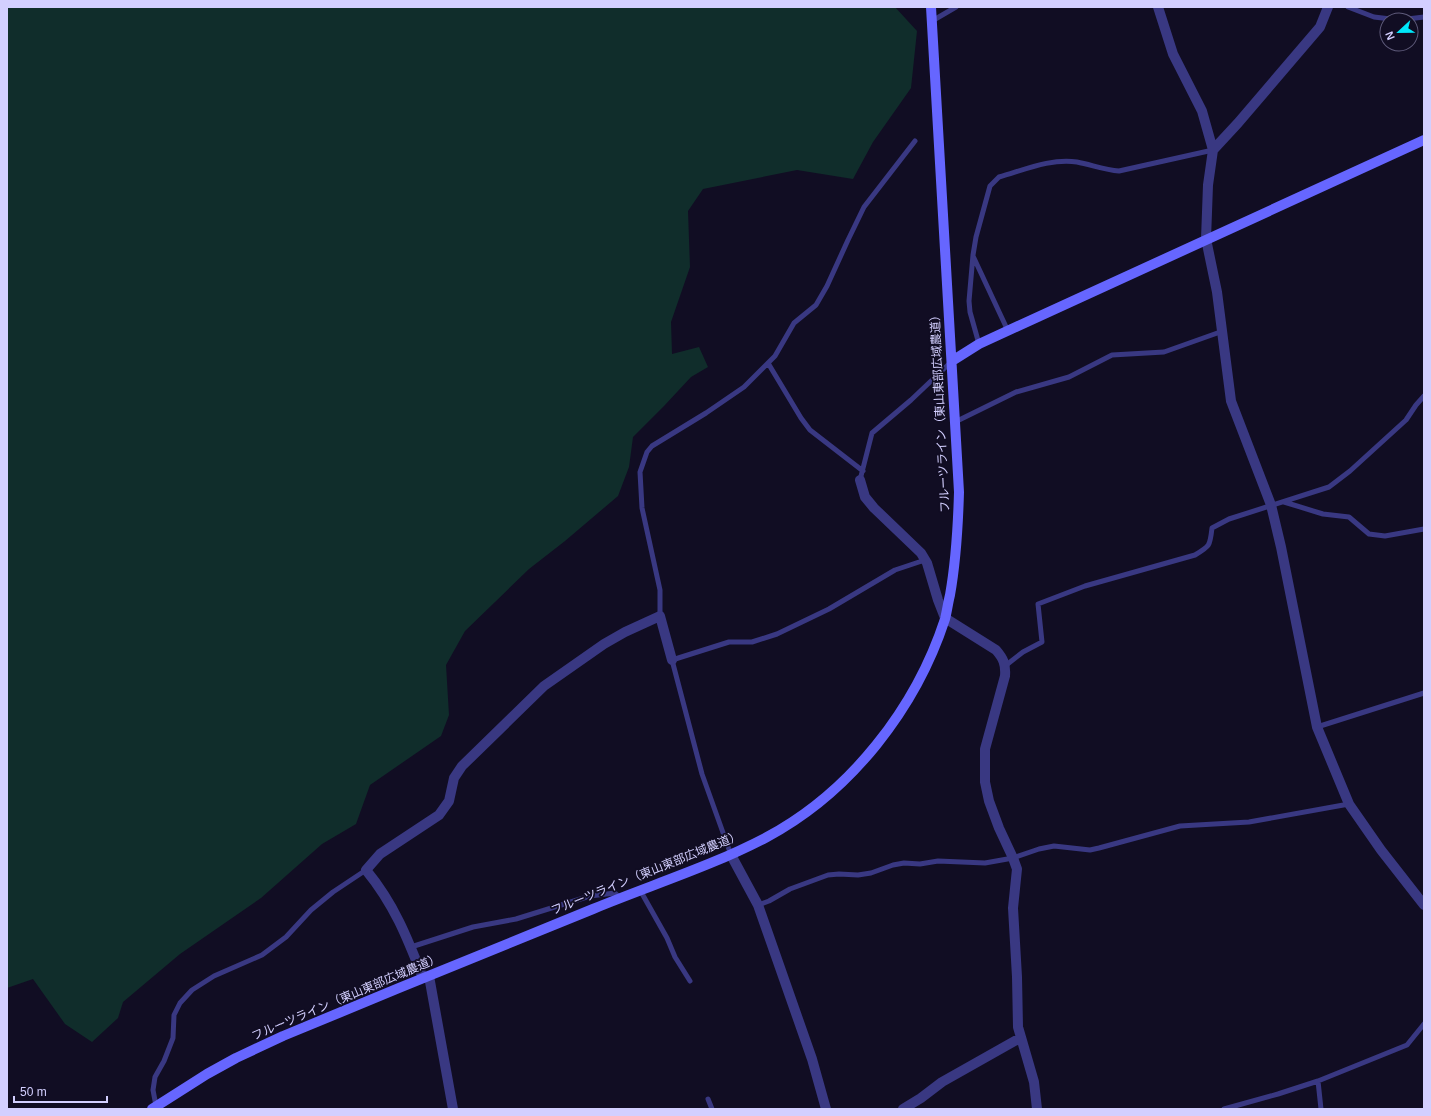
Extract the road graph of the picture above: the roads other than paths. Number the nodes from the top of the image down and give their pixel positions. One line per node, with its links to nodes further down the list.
1 (931, 7): 7 (street, フルーツライン（東山東部広域農道）)
2 (956, 7): 7 (lane)
3 (1158, 7): 10 (street)
4 (1328, 7): 10 (street)
5 (1348, 7): 6 (lane)
6 (1424, 17)
7 (932, 22): 16 (street, フルーツライン（東山東部広域農道）)
8 (1424, 140): 11 (street)
9 (915, 141): 17 (lane)
10 (1213, 150): 11 (street); 12 (lane)
11 (1206, 239): 13 (street); 14 (street)
12 (973, 255): 13 (lane); 15 (lane)
13 (1008, 331): 15 (street)
14 (1223, 331): 19 (lane); 22 (street)
15 (979, 344): 16 (street)
16 (952, 361): 19 (street, フルーツライン（東山東部広域農道）); 20 (lane)
17 (768, 363): 20 (lane); 25 (lane)
18 (1424, 396): 21 (lane)
19 (955, 422): 26 (street, フルーツライン（東山東部広域農道）)
20 (862, 476): 24 (street)
21 (1283, 502): 22 (lane); 23 (lane)
22 (1271, 505): 28 (lane); 30 (street)
23 (1424, 529)
24 (925, 560): 26 (street); 27 (lane)
25 (660, 616): 27 (street); 34 (street)
26 (945, 618): 28 (street); 32 (street, フルーツライン（東山東部広域農道）)
27 (672, 660): 32 (lane)
28 (1006, 666): 33 (street)
29 (1424, 693): 30 (lane)
30 (1317, 727): 31 (street)
31 (1349, 804): 33 (lane); 38 (street)
32 (731, 855): 35 (street, フルーツライン（東山東部広域農道）); 37 (street)
33 (1013, 858): 37 (lane); 43 (street)
34 (366, 870): 39 (street); 46 (lane)
35 (640, 890): 36 (street, フルーツライン（東山東部広域農道）); 41 (lane)
36 (620, 898): 39 (lane); 40 (street, フルーツライン（東山東部広域農道）)
37 (758, 905): 49 (street)
38 (1424, 905)
39 (411, 947): 40 (street)
40 (426, 977): 46 (street, フルーツライン（東山東部広域農道）); 47 (street)
41 (690, 981)
42 (1424, 1024): 44 (lane)
43 (1020, 1038): 50 (street); 51 (street)
44 (1318, 1081): 52 (lane); 53 (lane)
45 (708, 1099): 48 (lane)
46 (154, 1108)
47 (453, 1109)
48 (712, 1109)
49 (826, 1109)
50 (902, 1109)
51 (1037, 1109)
52 (1224, 1109)
53 (1320, 1109)

